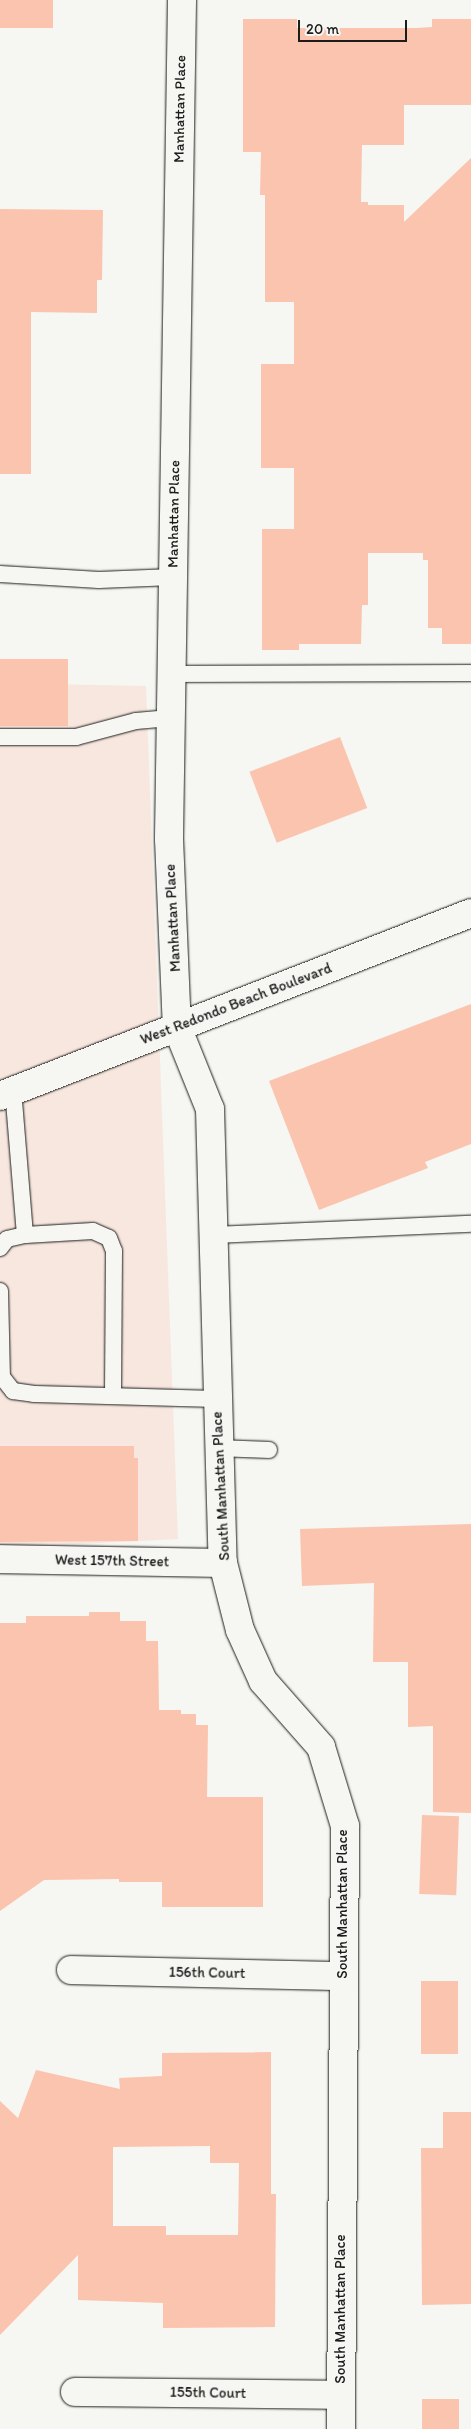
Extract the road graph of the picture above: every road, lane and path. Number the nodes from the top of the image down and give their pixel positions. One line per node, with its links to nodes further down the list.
1 (182, 0): 3 (street, Manhattan Place)
2 (0, 574): 3 (lane)
3 (173, 577): 5 (street, Manhattan Place)
4 (471, 673): 5 (lane)
5 (171, 674): 6 (street, Manhattan Place)
6 (170, 718): 7 (lane); 9 (street, Manhattan Place)
7 (0, 737)
8 (471, 913): 9 (street, West Redondo Beach Boulevard)
9 (178, 1027): 10 (street, West Redondo Beach Boulevard); 13 (street, South Manhattan Place)
10 (7, 1093): 12 (lane)
11 (471, 1224): 13 (lane)
12 (25, 1234): 14 (lane); 16 (lane)
13 (214, 1234): 17 (street, South Manhattan Place)
14 (0, 1248)
15 (0, 1291): 16 (lane)
16 (113, 1396): 17 (lane)
17 (217, 1399): 18 (street, South Manhattan Place)
18 (218, 1448): 19 (lane); 21 (street, South Manhattan Place)
19 (269, 1450)
20 (0, 1559): 21 (street, West 157th Street)
21 (223, 1563): 23 (street, South Manhattan Place)
22 (71, 1970): 23 (street, 156th Court)
23 (342, 1976): 25 (street, South Manhattan Place)
24 (75, 2392): 25 (street, 155th Court)
25 (341, 2395): 26 (street, South Manhattan Place)
26 (341, 2429)

